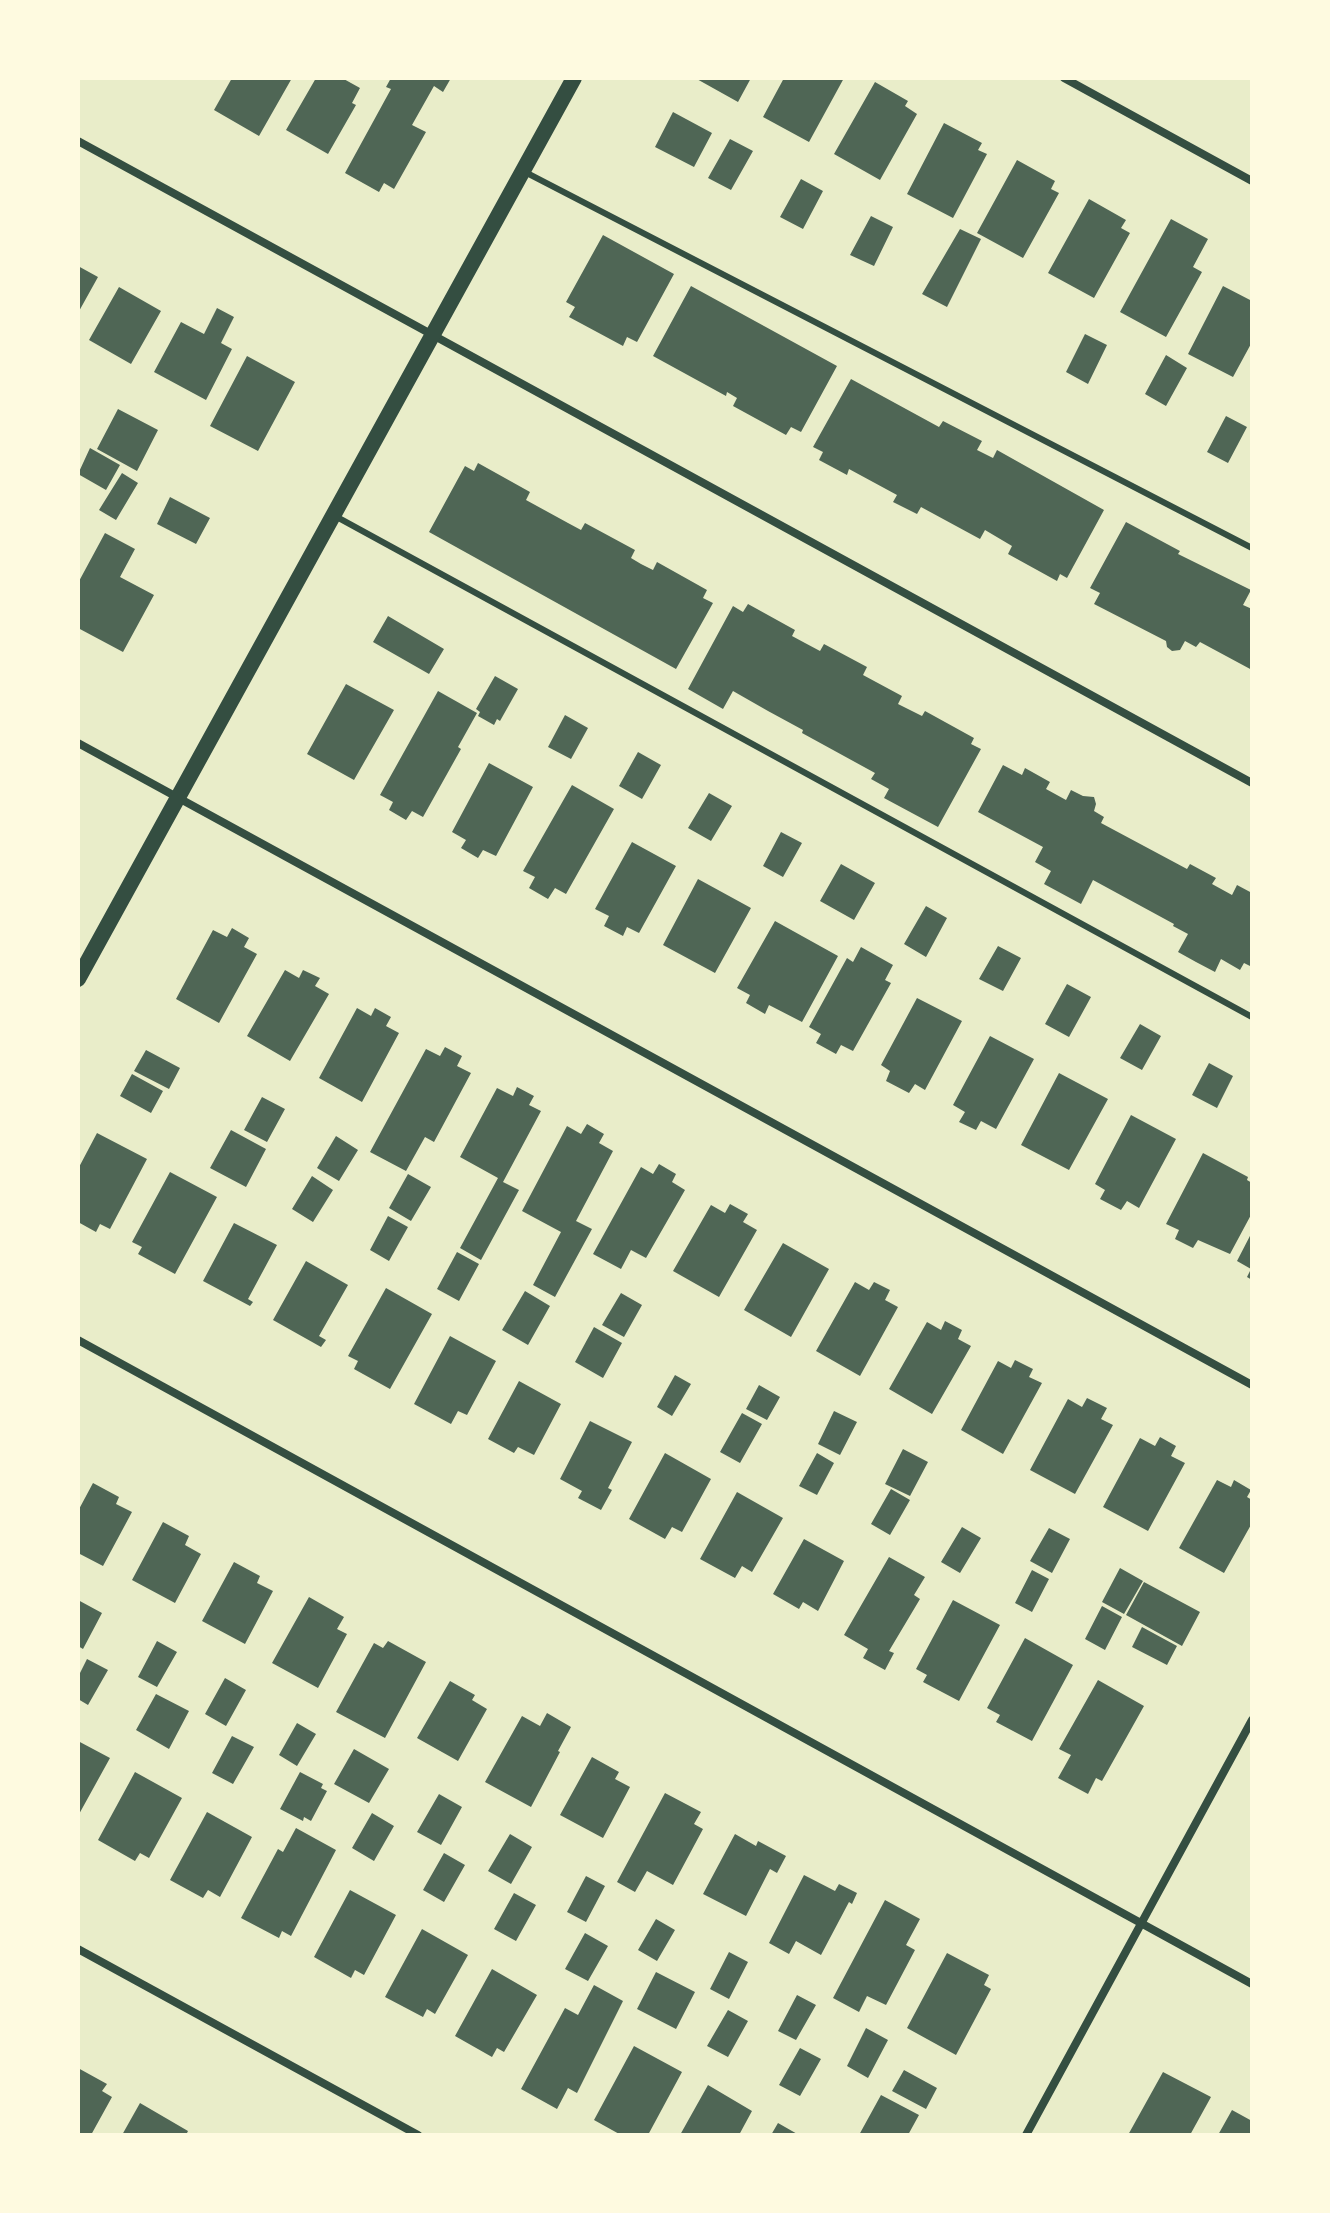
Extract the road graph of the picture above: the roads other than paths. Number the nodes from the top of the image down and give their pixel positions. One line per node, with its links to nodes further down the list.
1 (574, 78): 4 (main road)
2 (1064, 78): 5 (street)
3 (78, 141): 6 (street)
4 (523, 171): 6 (main road); 8 (lane)
5 (1252, 181)
6 (434, 335): 7 (main road); 10 (street)
7 (334, 515): 11 (main road); 13 (lane)
8 (1252, 548)
9 (78, 743): 11 (street)
10 (1252, 783)
11 (177, 798): 12 (main road); 15 (street)
12 (78, 979)
13 (1252, 1017)
14 (78, 1340): 17 (street)
15 (1252, 1385)
16 (1252, 1720): 17 (street)
17 (1141, 1923): 19 (street); 21 (street)
18 (78, 1949): 20 (street)
19 (1252, 1984)
20 (418, 2135)
21 (1026, 2135)

